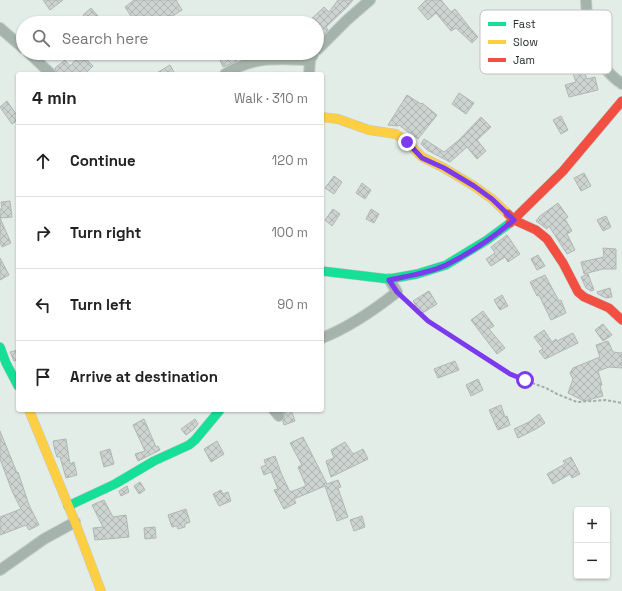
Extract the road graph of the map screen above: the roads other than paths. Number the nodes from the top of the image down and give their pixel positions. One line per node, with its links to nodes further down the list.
1 (370, 0): 6 (street)
2 (586, 0): 3 (street)
3 (587, 10)
4 (0, 28): 5 (street)
5 (16, 42)
6 (324, 43)
7 (36, 60): 10 (street)
8 (264, 60): 11 (street)
9 (311, 60): 12 (street)
10 (48, 72)
11 (228, 72)
12 (309, 72)
13 (612, 74): 14 (street)
14 (622, 84)
15 (622, 101): 17 (street)
16 (324, 117): 17 (street)
17 (514, 220): 19 (street); 20 (street)
18 (324, 271): 19 (street)
19 (389, 280): 21 (street)
20 (622, 320)
21 (324, 337)
22 (0, 347): 23 (street)
23 (16, 382)
24 (30, 412): 26 (street)
25 (218, 412): 26 (street)
26 (68, 506): 27 (street)
27 (75, 522): 28 (street); 29 (street)
28 (0, 570)
29 (101, 591)

